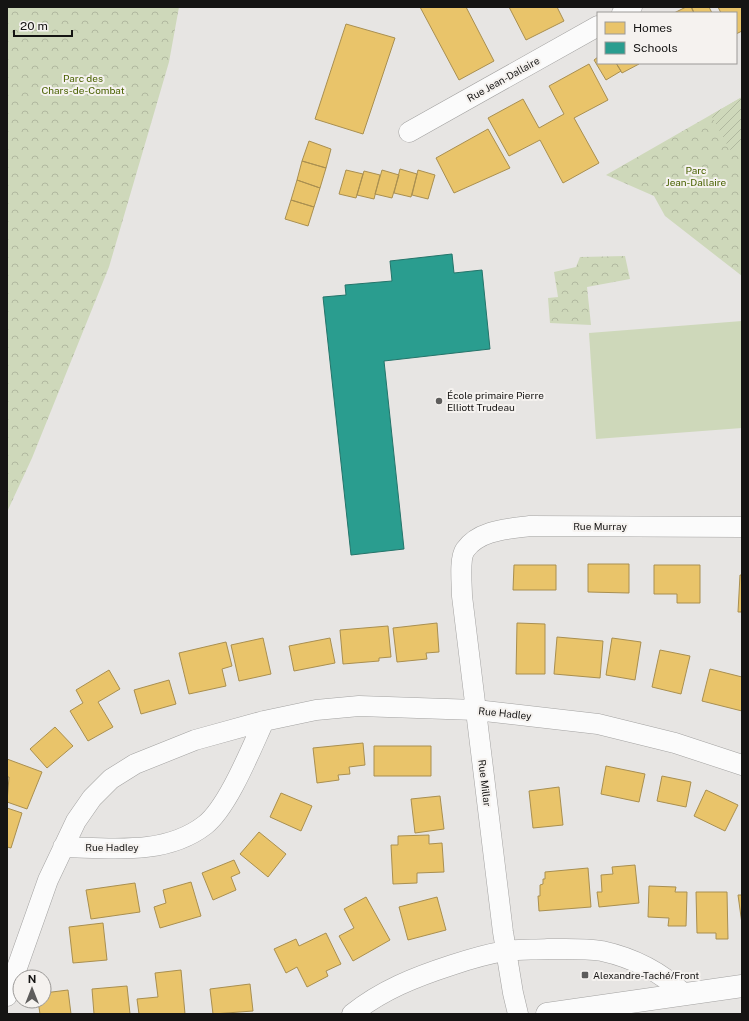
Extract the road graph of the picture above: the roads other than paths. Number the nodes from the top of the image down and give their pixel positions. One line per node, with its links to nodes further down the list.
1 (597, 27): 2 (street, Rue Jean-Dallaire)
2 (409, 132)
3 (742, 527): 4 (street, Rue Murray)
4 (464, 551): 5 (street, Rue Millar)
5 (476, 710): 6 (street, Rue Hadley); 7 (street, Rue Hadley); 9 (street, Rue Millar)
6 (264, 721): 8 (street, Rue Hadley); 8 (street, Rue Hadley)
7 (742, 765)
8 (63, 847): 12 (street, Rue Hadley)
9 (506, 951): 11 (street); 13 (street); 14 (street, Rue Millar)
10 (742, 986): 11 (main road)
11 (684, 994): 15 (main road)
12 (7, 996)
13 (352, 1014)
14 (518, 1014)
15 (547, 1014)

